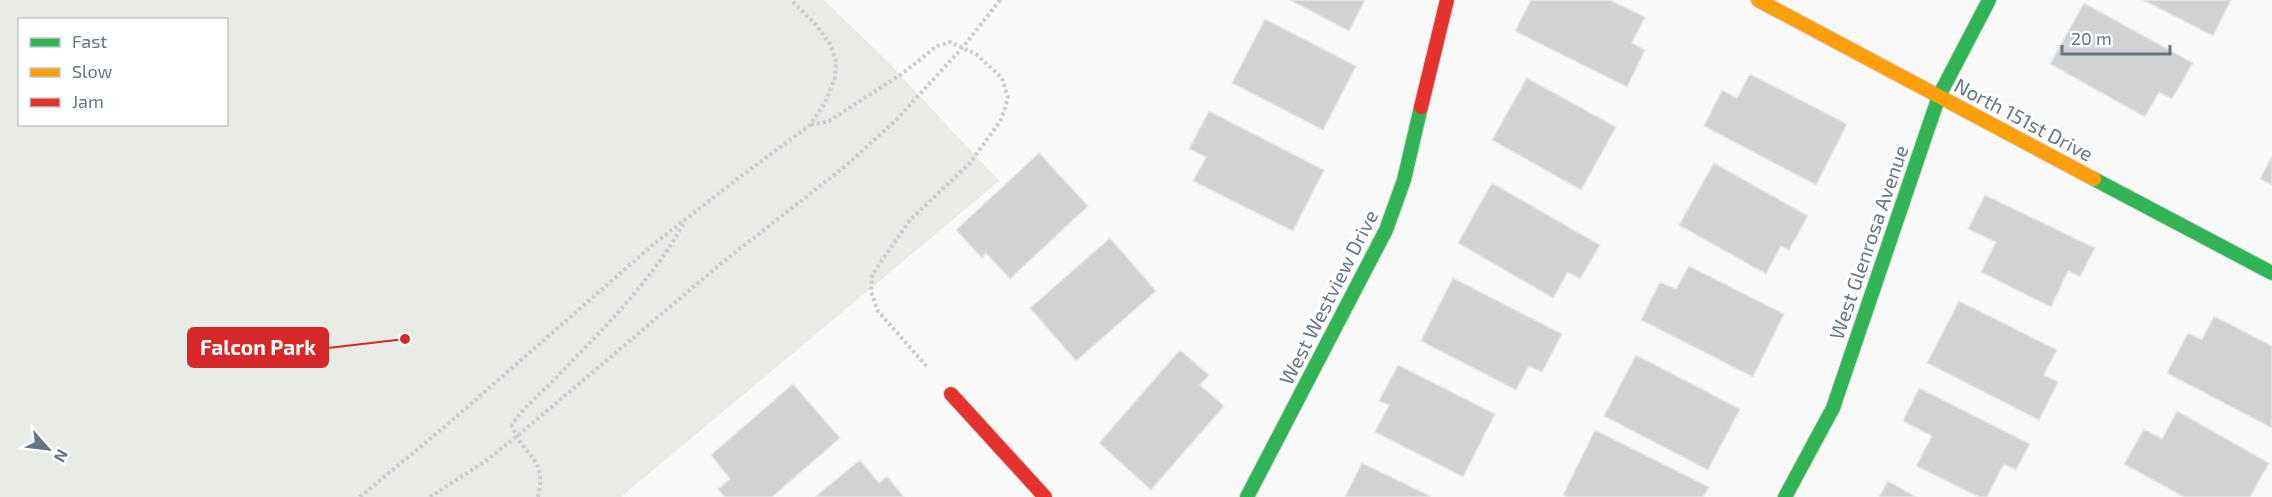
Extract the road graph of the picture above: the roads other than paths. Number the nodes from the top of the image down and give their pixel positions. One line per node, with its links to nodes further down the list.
1 (1447, 0): 8 (street, West Westview Drive)
2 (1758, 0): 4 (street, North 151st Drive)
3 (1989, 0): 4 (street, West Glenrosa Avenue)
4 (1939, 96): 5 (street, North 151st Drive); 9 (street, West Glenrosa Avenue)
5 (2272, 273)
6 (951, 394): 7 (street)
7 (1046, 497)
8 (1247, 497)
9 (1785, 497)

